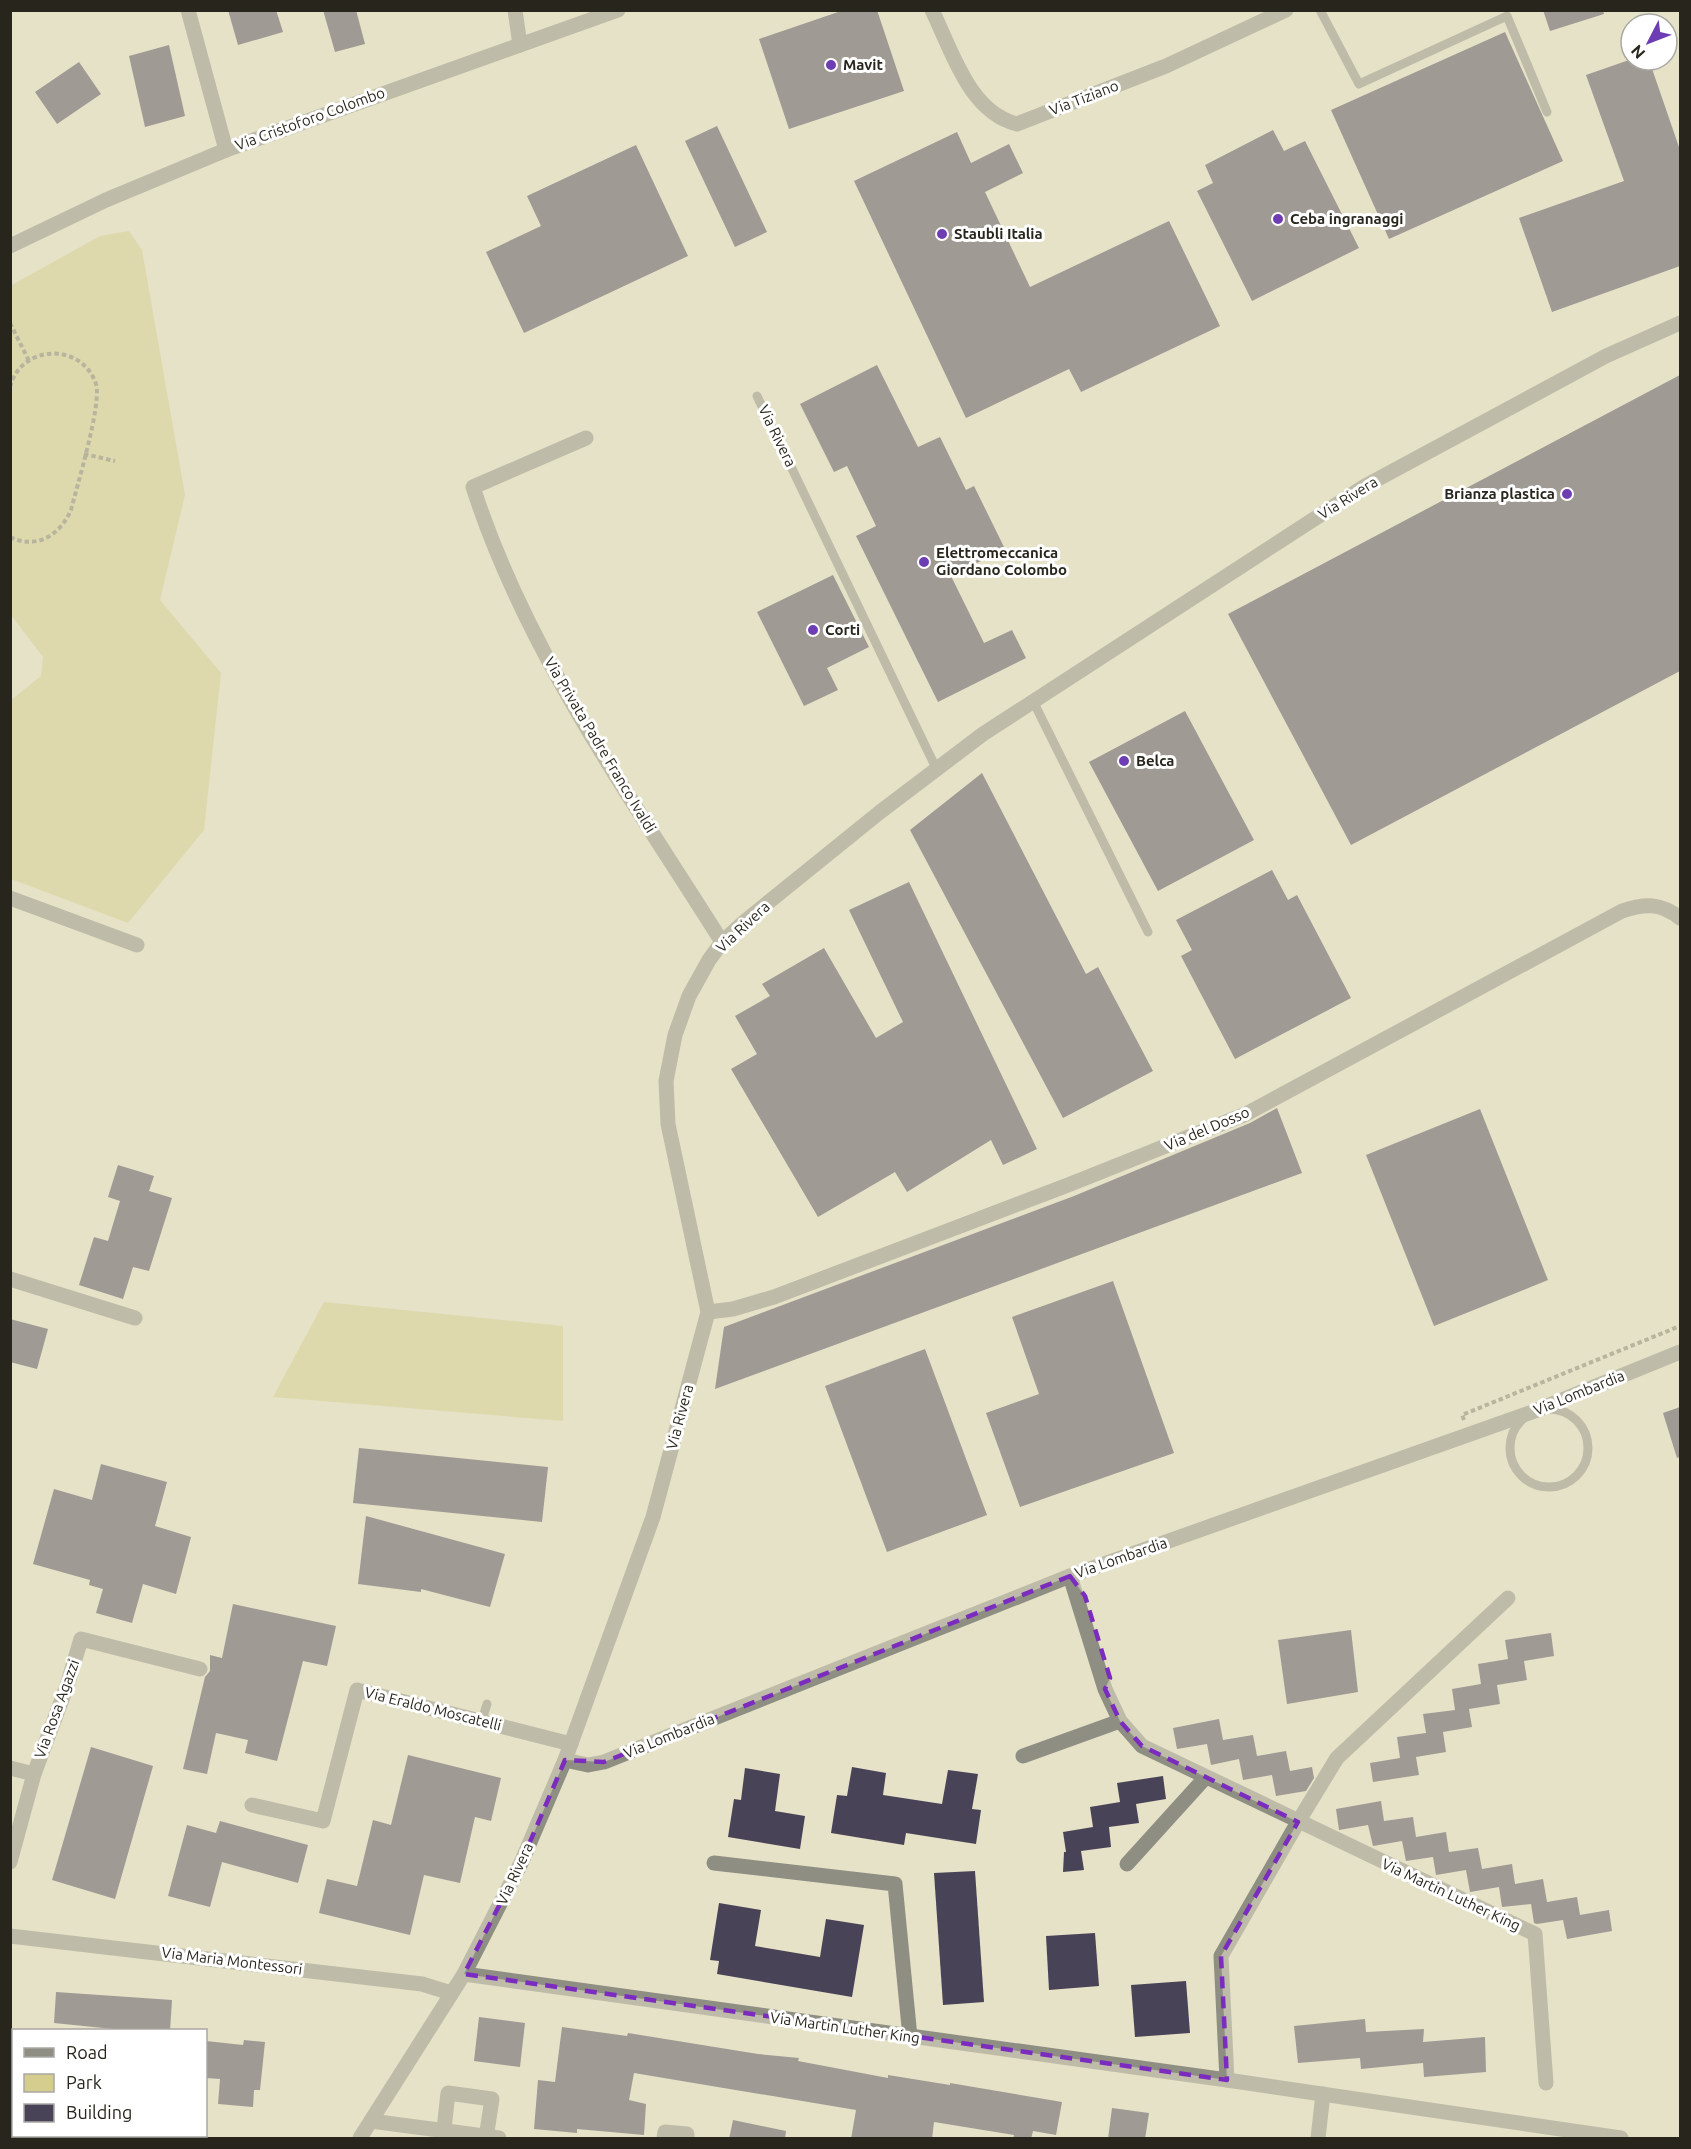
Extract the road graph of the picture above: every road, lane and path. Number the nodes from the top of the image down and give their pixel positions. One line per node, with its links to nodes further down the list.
1 (188, 10): 9 (street)
2 (515, 10): 7 (street)
3 (618, 10): 7 (street, Via Cristoforo Colombo)
4 (932, 10): 5 (street, Via Tiziano)
5 (1286, 10)
6 (1320, 10): 8 (lane)
7 (520, 45): 9 (street, Via Cristoforo Colombo)
8 (1547, 112)
9 (226, 150): 10 (street, Via Cristoforo Colombo)
10 (10, 246)
11 (10, 323): 13 (path)
12 (1680, 323): 20 (street, Via Rivera)
13 (29, 361): 14 (path); 17 (path)
14 (10, 387)
15 (757, 396): 21 (lane, Via Rivera)
16 (586, 438): 25 (street, Via Privata Padre Franco Ivaldi)
17 (84, 454): 18 (path); 19 (path)
18 (115, 461)
19 (10, 537)
20 (1032, 701): 21 (street, Via Rivera); 24 (lane)
21 (936, 768): 25 (street, Via Rivera)
22 (10, 898): 26 (street)
23 (1680, 918): 28 (street, Via del Dosso)
24 (1148, 932)
25 (722, 942): 28 (street, Via Rivera)
26 (137, 945)
27 (10, 1279): 29 (street)
28 (708, 1312): 40 (street, Via Rivera)
29 (135, 1318)
30 (1680, 1326): 33 (path)
31 (1680, 1352): 32 (street, Via Lombardia)
32 (1535, 1411): 32 (lane); 33 (street, Via Lombardia)
33 (1470, 1435): 34 (street, Via Lombardia)
34 (1070, 1576): 39 (street, Via Martin Luther King); 42 (street, Via Lombardia)
35 (1508, 1598): 47 (street)
36 (200, 1669): 44 (street, Via Rosa Agazzi)
37 (487, 1704): 38 (lane)
38 (482, 1720): 40 (street, Via Eraldo Moscatelli); 46 (street, Via Eraldo Moscatelli)
39 (1120, 1721): 41 (street); 45 (street, Via Martin Luther King)
40 (571, 1744): 42 (street, Via Rivera)
41 (1023, 1756)
42 (565, 1760): 52 (street, Via Rivera)
43 (10, 1768): 44 (street)
44 (34, 1774): 48 (street, Via Rosa Agazzi)
45 (1205, 1778): 47 (street, Via Martin Luther King); 50 (street)
46 (252, 1805)
47 (1298, 1822): 55 (street); 56 (street, Via Martin Luther King)
48 (10, 1862)
49 (714, 1863): 54 (street)
50 (1127, 1864)
51 (10, 1936): 53 (street, Via Maria Montessori)
52 (464, 1974): 53 (street, Via Rivera); 54 (street, Via Martin Luther King)
53 (452, 1994): 58 (street, Via Rivera)
54 (910, 2037): 55 (street, Via Martin Luther King)
55 (1227, 2080): 57 (street, Via Martin Luther King)
56 (1546, 2083)
57 (1323, 2094): 64 (street); 65 (street, Via Martin Luther King)
58 (372, 2121): 59 (street); 61 (street, Via Rivera)
59 (443, 2134): 60 (street); 60 (street)
60 (490, 2138)
61 (360, 2139)
62 (664, 2139): 63 (street)
63 (687, 2139)
64 (1318, 2139)
65 (1621, 2139)

